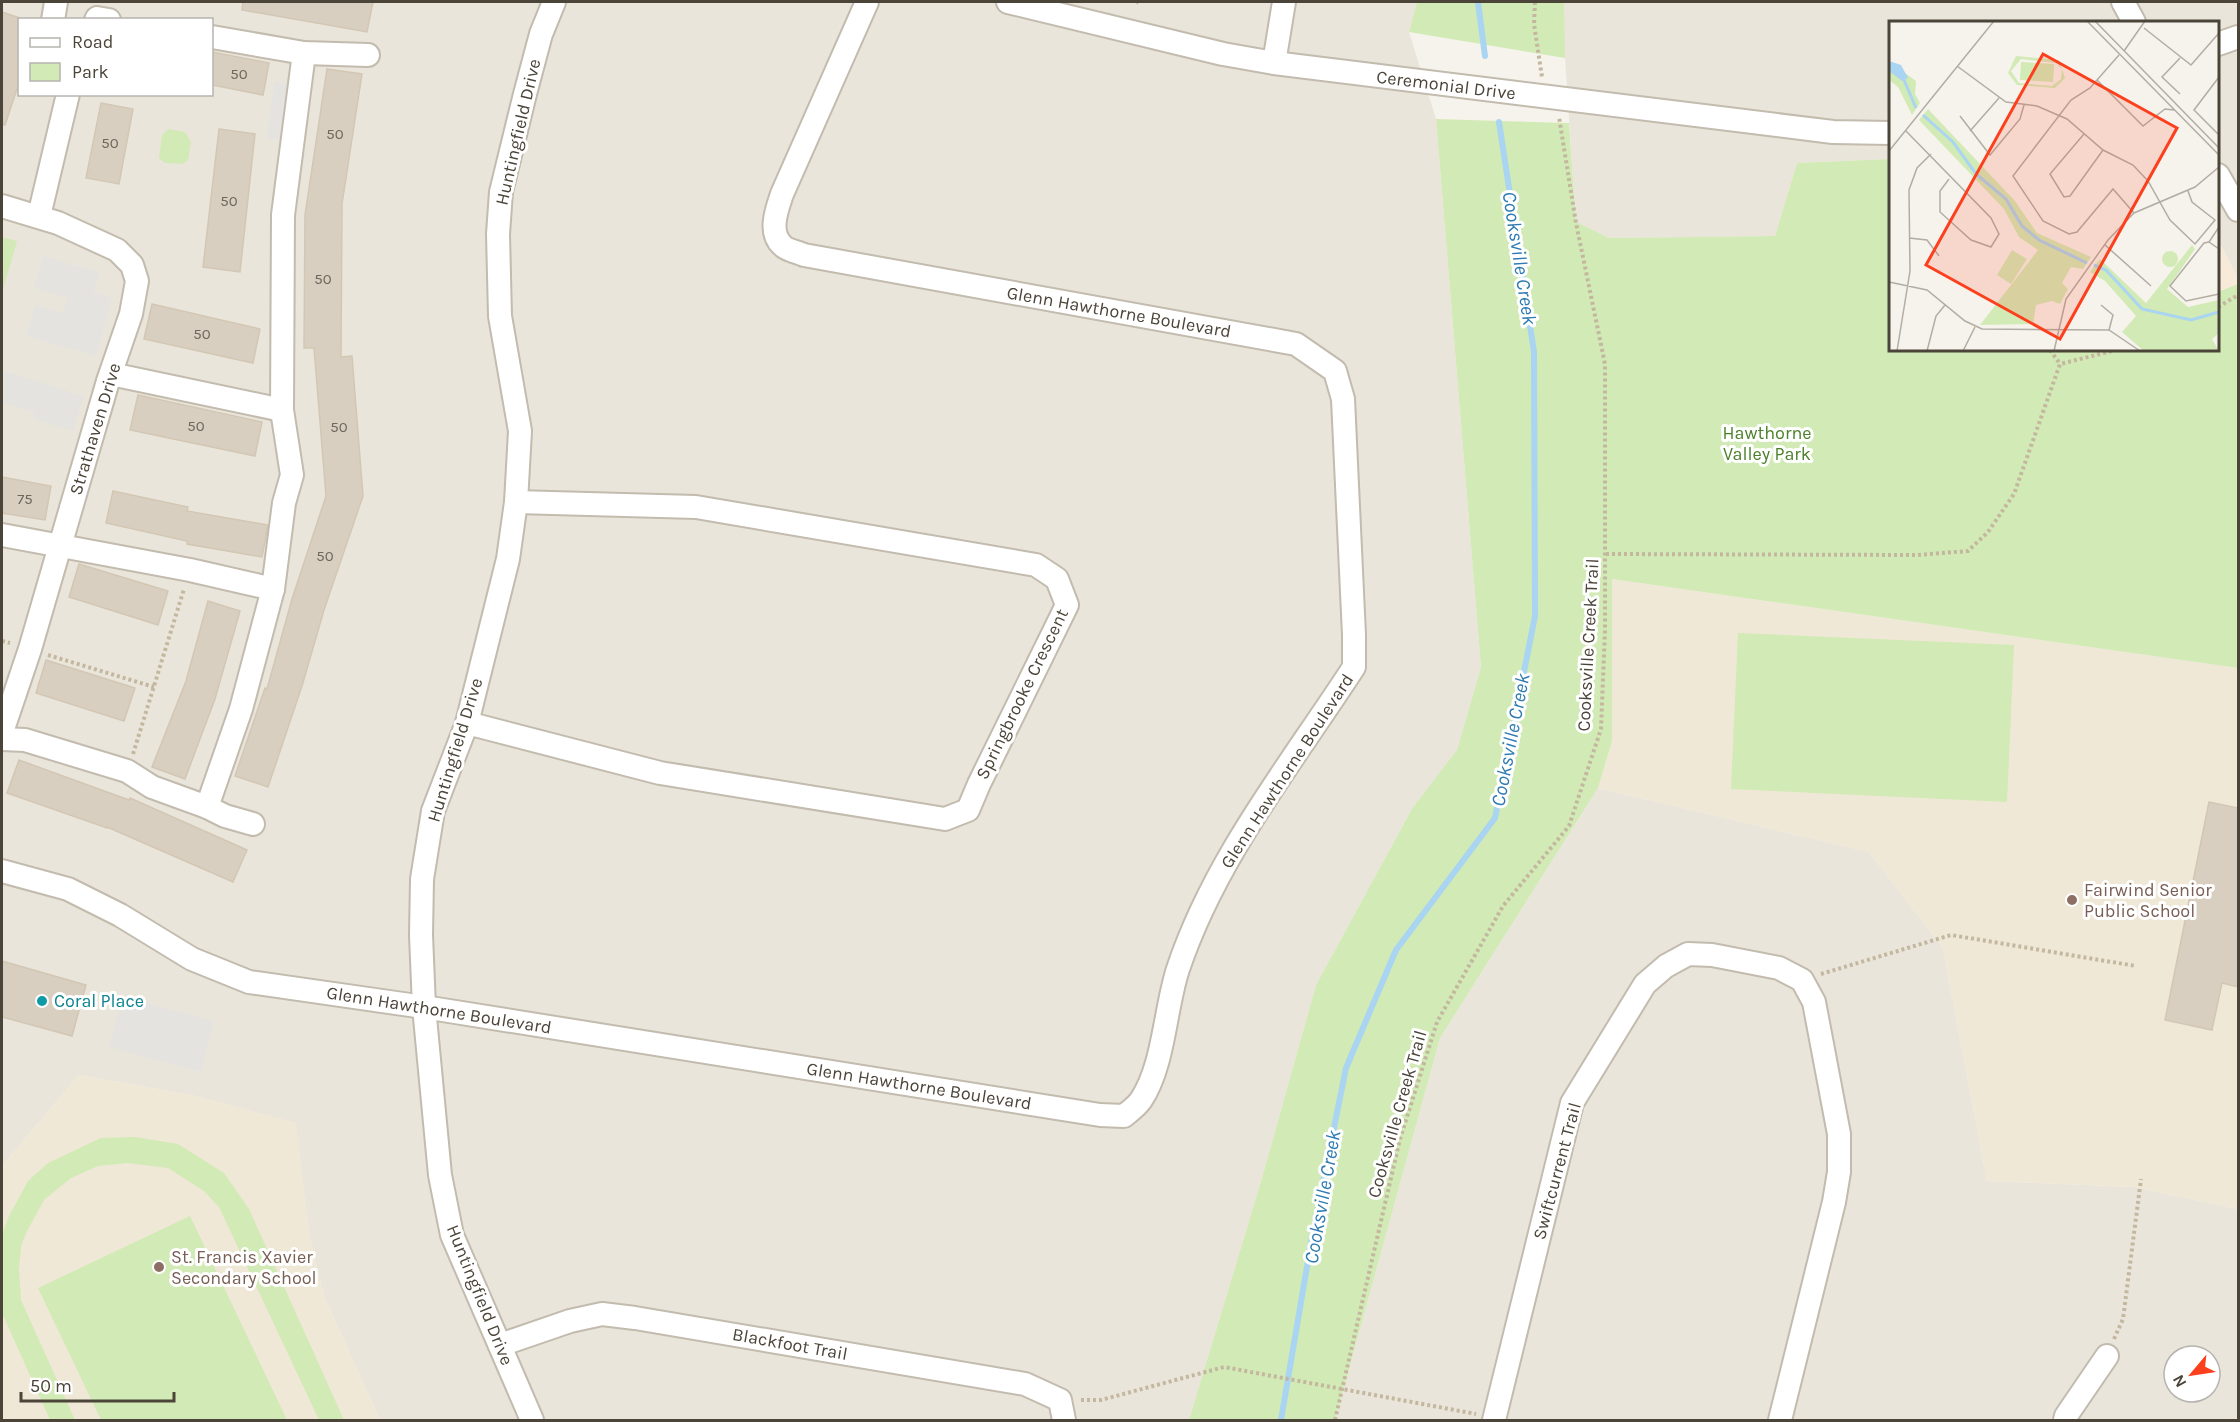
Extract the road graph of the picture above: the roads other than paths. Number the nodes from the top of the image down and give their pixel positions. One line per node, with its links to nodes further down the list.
1 (56, 2): 7 (street)
2 (554, 2): 23 (street, Huntingfield Drive)
3 (867, 2): 33 (street, Glenn Hawthorne Boulevard)
4 (1008, 2): 14 (street, Ceremonial Drive)
5 (1284, 2): 14 (street)
6 (2123, 2): 8 (street)
7 (53, 18)
8 (2133, 21)
9 (213, 37): 12 (street)
10 (2238, 37): 11 (street)
11 (2219, 43)
12 (304, 53): 13 (street); 22 (street)
13 (368, 55)
14 (1274, 63): 16 (street, Ceremonial Drive)
15 (68, 96): 20 (street)
16 (1889, 133)
17 (2219, 178): 19 (street)
18 (2, 206): 20 (street, Strathaven Drive)
19 (2238, 210)
20 (39, 216): 21 (street, Strathaven Drive)
21 (111, 374): 22 (street); 25 (street, Strathaven Drive)
22 (282, 410): 26 (street)
23 (516, 502): 27 (street, Huntingfield Drive); 27 (street, Springbrooke Crescent)
24 (2, 535): 25 (street)
25 (60, 546): 26 (street); 28 (street, Strathaven Drive)
26 (273, 590): 30 (street)
27 (467, 723): 33 (street, Huntingfield Drive)
28 (2, 732)
29 (2, 739): 30 (street)
30 (207, 807): 31 (street)
31 (253, 825)
32 (2, 871): 33 (street, Glenn Hawthorne Boulevard)
33 (424, 1006): 34 (street, Huntingfield Drive)
34 (500, 1345): 36 (street, Blackfoot Trail); 38 (street, Huntingfield Drive)
35 (2107, 1356): 40 (street)
36 (1062, 1410)
37 (1494, 1419): 39 (street, Swiftcurrent Trail)
38 (532, 1420)
39 (1780, 1420)
40 (2065, 1420)

